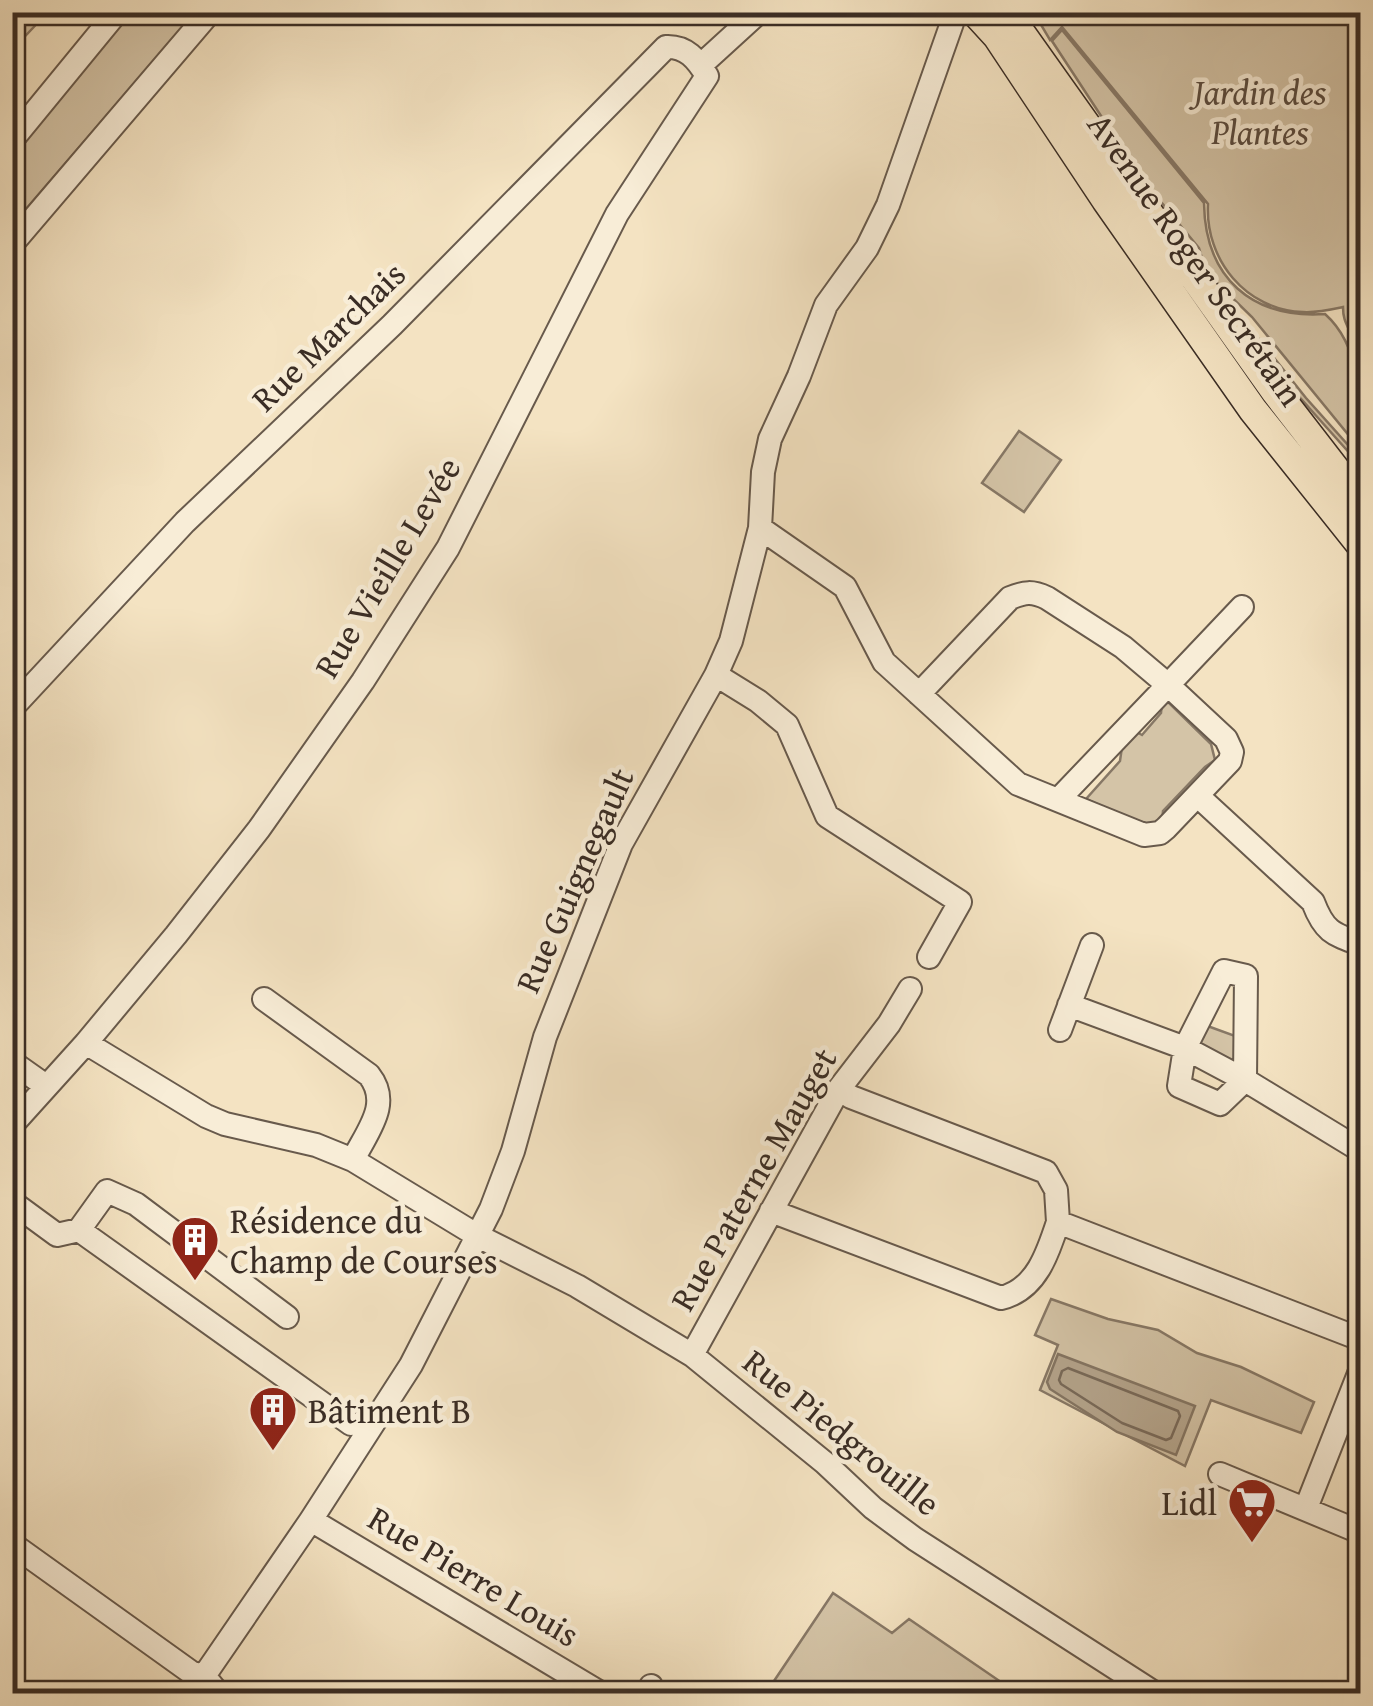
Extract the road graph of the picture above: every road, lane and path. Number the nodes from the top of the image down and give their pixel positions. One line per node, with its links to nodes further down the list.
1 (118, 12): 6 (street)
2 (210, 12): 7 (street)
3 (758, 12): 5 (street, Rue Vieille Levée)
4 (974, 17): 8 (main road, Avenue Roger Secrétain); 11 (street, Rue Guignegault)
5 (701, 65): 18 (street, Rue Marchais); 28 (street, Rue Vieille Levée)
6 (12, 140)
7 (12, 244)
8 (1264, 400): 9 (main road); 10 (main road, Avenue Roger Secrétain); 12 (main road, Avenue Roger Secrétain); 13 (main road)
9 (1360, 487)
10 (1360, 502)
11 (760, 528): 15 (street, Rue Guignegault); 17 (street)
12 (1360, 544)
13 (1360, 566)
14 (1242, 607): 16 (street)
15 (716, 675): 23 (street); 41 (street, Rue Guignegault)
16 (1168, 684): 17 (street); 19 (street); 20 (street)
17 (919, 694): 20 (street)
18 (12, 708)
19 (1198, 797): 20 (street); 22 (street)
20 (1058, 800)
21 (1092, 944): 26 (street)
22 (1360, 944)
23 (929, 958)
24 (910, 989): 33 (street, Rue Paterne Mauget)
25 (264, 1000): 36 (street)
26 (1069, 1005): 27 (street); 29 (street)
27 (1060, 1030)
28 (86, 1044): 32 (street, Rue Vieille Levée); 36 (street, Rue Piedgrouille)
29 (1185, 1048): 31 (street); 31 (street); 31 (street)
30 (12, 1062): 32 (street)
31 (1245, 1080): 35 (street)
32 (46, 1086): 34 (street, Rue Vieille Levée)
33 (840, 1089): 38 (street, Rue Paterne Mauget); 39 (street)
34 (12, 1124)
35 (1360, 1150)
36 (353, 1160): 41 (street, Rue Piedgrouille)
37 (12, 1202): 40 (street)
38 (772, 1211): 39 (street); 44 (street, Rue Paterne Mauget)
39 (1058, 1222): 43 (street)
40 (79, 1230): 42 (street); 46 (street)
41 (478, 1236): 44 (street, Rue Piedgrouille); 49 (street, Rue Guignegault)
42 (287, 1317)
43 (1360, 1339)
44 (692, 1355): 54 (street, Rue Piedgrouille)
45 (1360, 1370): 48 (street)
46 (350, 1424)
47 (1220, 1474): 48 (street)
48 (1306, 1508): 50 (street)
49 (311, 1520): 52 (street, Rue Guignegault); 53 (street, Rue Pierre Louis)
50 (1360, 1532)
51 (12, 1544): 52 (street)
52 (212, 1685)
53 (602, 1694)
54 (1156, 1694)

